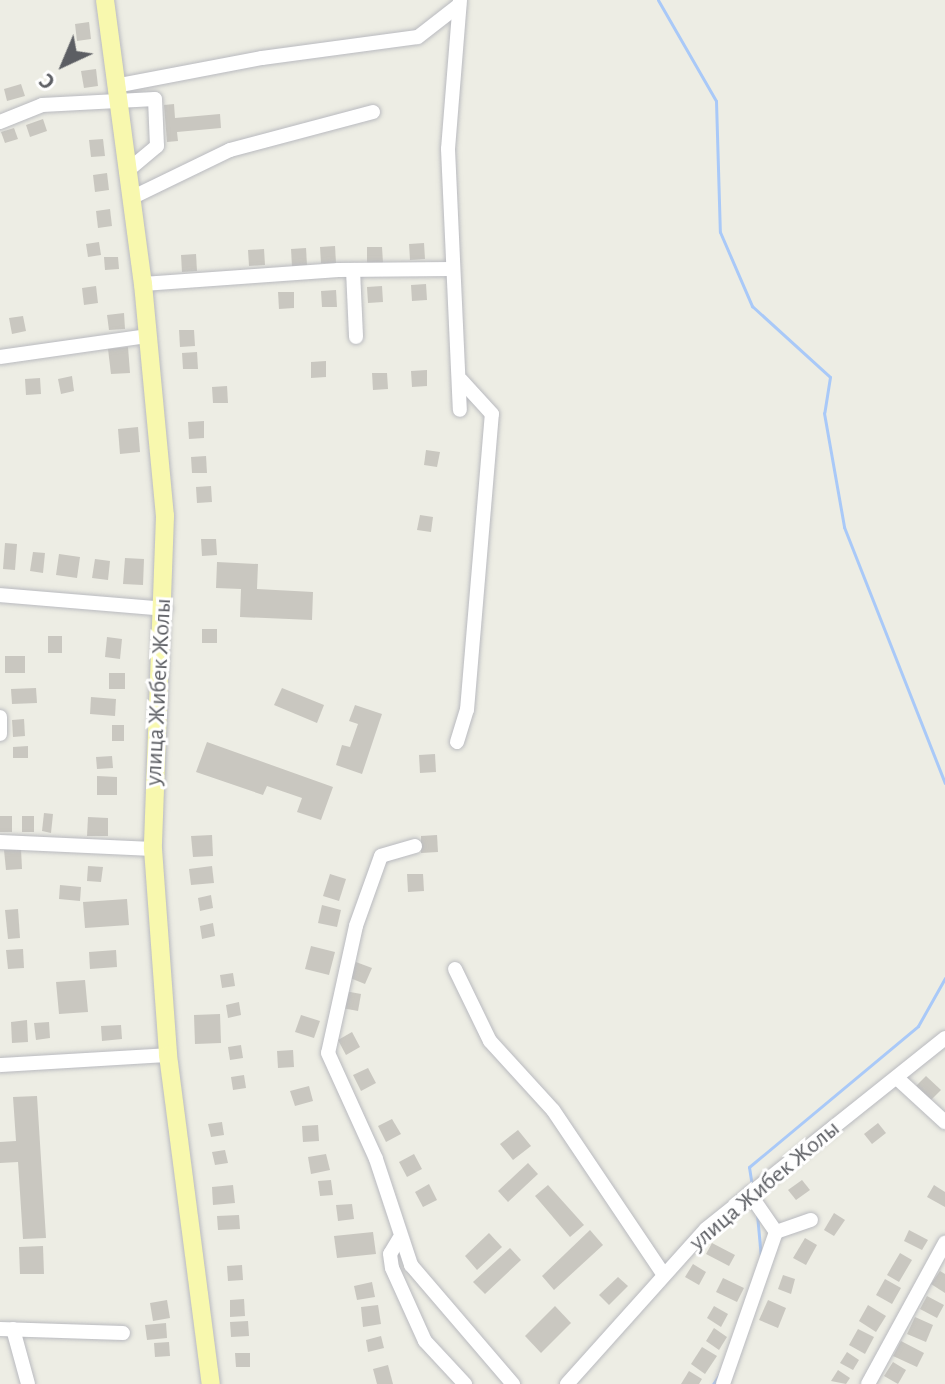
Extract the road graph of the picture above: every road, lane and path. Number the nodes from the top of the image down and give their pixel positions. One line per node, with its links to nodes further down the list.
1 (105, 0): 3 (main road, улица Жибек Жолы)
2 (459, 2): 3 (street); 8 (street)
3 (116, 95): 5 (street); 6 (main road, улица Жибек Жолы); 6 (street)
4 (373, 112): 7 (street)
5 (0, 122)
6 (126, 172): 7 (main road, улица Жибек Жолы)
7 (131, 198): 10 (main road, улица Жибек Жолы)
8 (453, 269): 9 (street); 14 (street)
9 (353, 270): 10 (street); 12 (street)
10 (143, 284): 11 (main road, улица Жибек Жолы)
11 (147, 336): 13 (street); 17 (main road, улица Жибек Жолы)
12 (356, 337)
13 (0, 357)
14 (461, 380): 15 (street); 20 (street)
15 (460, 410)
16 (0, 595): 17 (street)
17 (165, 609): 23 (main road, улица Жибек Жолы)
18 (0, 717): 19 (street)
19 (0, 734)
20 (457, 742)
21 (0, 842): 23 (street)
22 (415, 846): 33 (street)
23 (153, 849): 26 (main road, улица Жибек Жолы)
24 (455, 969): 35 (street)
25 (945, 1038): 28 (street, улица Жибек Жолы)
26 (168, 1055): 27 (street); 39 (main road, улица Жибек Жолы)
27 (0, 1065)
28 (898, 1079): 29 (street); 30 (street, улица Жибек Жолы)
29 (945, 1122)
30 (749, 1193): 32 (street); 35 (street, улица Жибек Жолы)
31 (811, 1220): 32 (street)
32 (776, 1232): 43 (street)
33 (399, 1239): 40 (street); 41 (street)
34 (945, 1243): 44 (street)
35 (663, 1274): 42 (street, улица Жибек Жолы)
36 (7, 1329): 37 (street); 38 (street)
37 (123, 1333)
38 (28, 1384)
39 (211, 1384)
40 (465, 1384)
41 (513, 1384)
42 (567, 1384)
43 (723, 1384)
44 (868, 1384)

